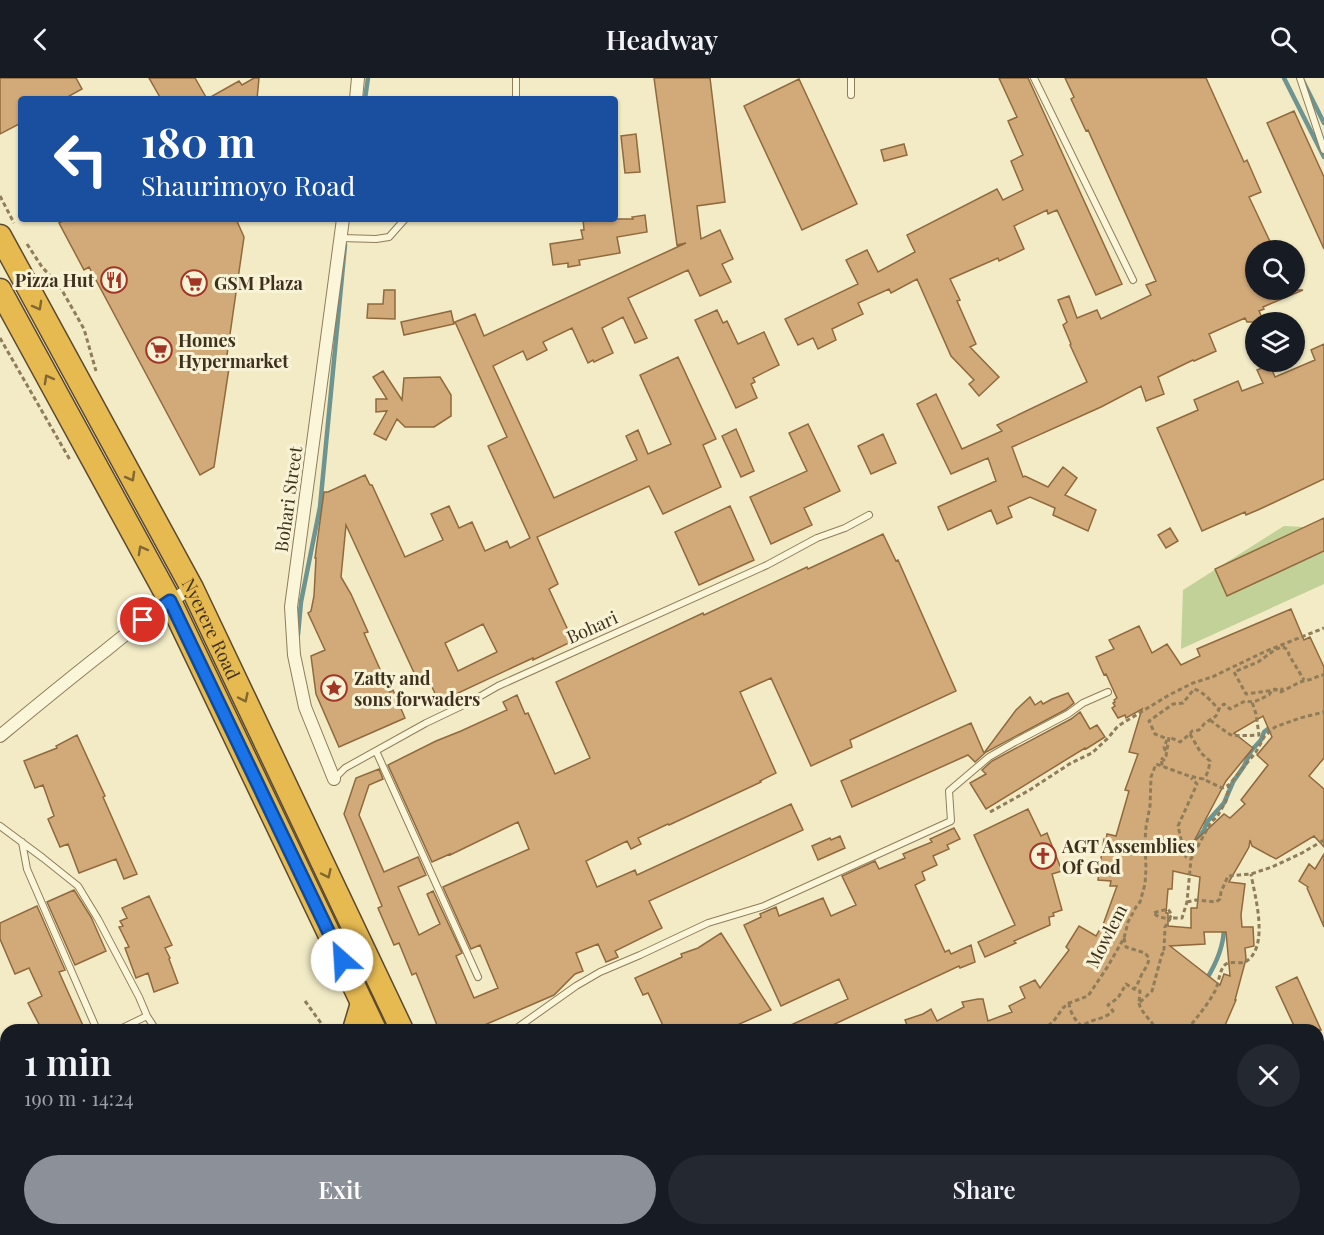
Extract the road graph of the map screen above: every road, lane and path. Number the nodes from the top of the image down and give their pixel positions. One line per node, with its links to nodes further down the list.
1 (358, 78): 7 (street)
2 (516, 78): 8 (lane)
3 (851, 78): 6 (lane)
4 (1034, 78): 14 (lane)
5 (1300, 78): 9 (lane)
6 (850, 94)
7 (356, 96)
8 (516, 96)
9 (1324, 150)
10 (343, 222): 13 (street, Bohari Street)
11 (402, 222): 13 (lane)
12 (0, 236): 19 (highway, Nyerere Road, one-way to 19)
13 (341, 238): 36 (street, Bohari Street)
14 (1133, 280)
15 (0, 290): 20 (highway, Nyerere Road, one-way to 15)
16 (0, 338): 17 (path)
17 (73, 465)
18 (869, 515): 33 (lane, Bohari)
19 (192, 588): 20 (street); 62 (highway, Nyerere Road, one-way to 62)
20 (170, 601): 31 (street); 52 (highway, Nyerere Road)
21 (1324, 628): 39 (path)
22 (1324, 675): 23 (path)
23 (1304, 680): 25 (path); 25 (path)
24 (1108, 692): 63 (lane)
25 (1281, 692): 26 (path)
26 (1252, 702): 27 (path); 29 (path)
27 (1219, 710): 29 (path); 32 (path)
28 (1324, 712): 38 (path)
29 (1210, 720): 30 (path)
30 (1190, 734): 32 (path); 37 (path)
31 (0, 736)
32 (1169, 737): 34 (path, Mowlem)
33 (376, 751): 36 (lane, Bohari); 49 (lane)
34 (1160, 765): 35 (path); 43 (path, Mowlem)
35 (1190, 776): 37 (path); 44 (path)
36 (334, 779)
37 (1203, 779): 38 (path)
38 (1228, 785): 45 (path)
39 (990, 812)
40 (0, 826): 42 (lane)
41 (1324, 840): 46 (path)
42 (22, 842): 55 (lane); 56 (lane)
43 (1146, 848): 44 (path); 48 (path, Mowlem)
44 (1183, 848): 45 (path)
45 (1191, 859): 47 (path)
46 (1251, 874): 47 (path); 68 (path)
47 (1187, 902): 54 (path)
48 (1124, 938): 50 (path); 53 (path, Mowlem)
49 (478, 977)
50 (1134, 989): 54 (path); 66 (path)
51 (305, 1001): 59 (path)
52 (362, 1003): 60 (highway); 61 (highway, Nyerere Road)
53 (1070, 1003): 64 (path, Mowlem); 65 (path)
54 (1139, 1003): 67 (path)
55 (147, 1016): 57 (lane); 58 (lane)
56 (94, 1024)
57 (130, 1024)
58 (152, 1024)
59 (322, 1024)
60 (356, 1024)
61 (372, 1024)
62 (399, 1024)
63 (522, 1024)
64 (1050, 1024)
65 (1079, 1024)
66 (1086, 1024)
67 (1153, 1024)
68 (1192, 1024)

